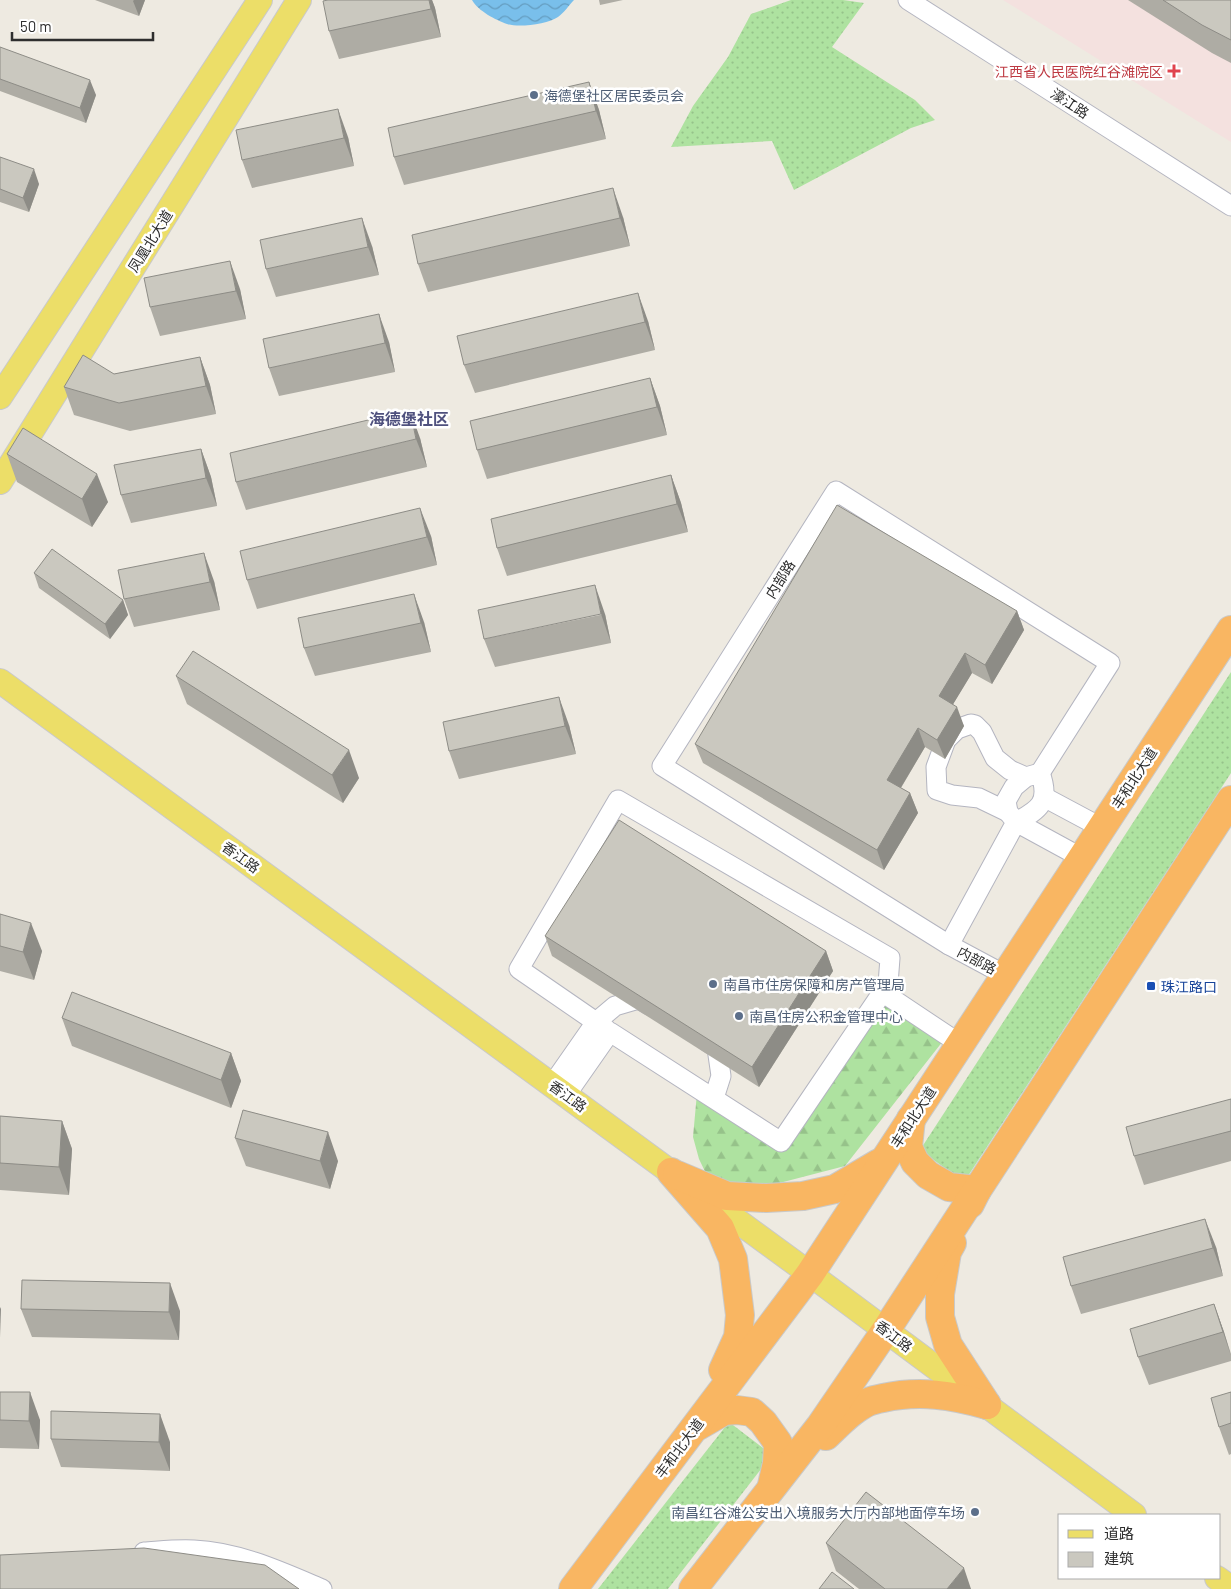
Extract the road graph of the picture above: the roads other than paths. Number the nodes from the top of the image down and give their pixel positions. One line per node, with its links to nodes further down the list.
1 (260, 0): 5 (main road)
2 (299, 0): 6 (main road, 凤凰北大道)
3 (908, 0): 4 (street, 濠江路)
4 (1231, 206)
5 (0, 397)
6 (0, 482)
7 (1231, 630): 13 (highway, 丰和北大道)
8 (0, 680): 22 (main road, 香江路)
9 (1033, 775): 10 (street); 12 (street); 12 (street); 15 (street, 内部路)
10 (1044, 797): 12 (street); 13 (street)
11 (1231, 800): 27 (highway)
12 (1012, 817): 14 (street); 15 (street, 内部路)
13 (1102, 828): 14 (highway, 丰和北大道)
14 (1082, 858): 16 (highway, 丰和北大道)
15 (949, 945): 16 (street, 内部路)
16 (1005, 975): 21 (highway, 丰和北大道)
17 (885, 988): 19 (street); 21 (street); 23 (street)
18 (662, 1014): 19 (street)
19 (603, 1027): 22 (street); 23 (street)
20 (693, 1033): 23 (street)
21 (963, 1040): 24 (highway, 丰和北大道)
22 (559, 1090): 26 (main road, 香江路)
23 (714, 1098)
24 (912, 1119): 25 (highway, 丰和北大道); 27 (highway)
25 (885, 1159): 26 (highway); 28 (highway, 丰和北大道)
26 (672, 1172): 28 (main road, 香江路); 31 (highway)
27 (977, 1190): 29 (highway); 30 (highway)
28 (810, 1274): 29 (main road, 香江路); 31 (highway, 丰和北大道)
29 (886, 1330): 30 (main road, 香江路); 32 (highway)
30 (987, 1405): 32 (highway); 33 (main road, 香江路)
31 (694, 1428): 32 (highway); 38 (highway, 丰和北大道)
32 (771, 1489): 39 (highway)
33 (1133, 1514)
34 (128, 1553): 37 (street)
35 (1218, 1579): 36 (main road)
36 (1231, 1588)
37 (322, 1589)
38 (573, 1589)
39 (693, 1589)

